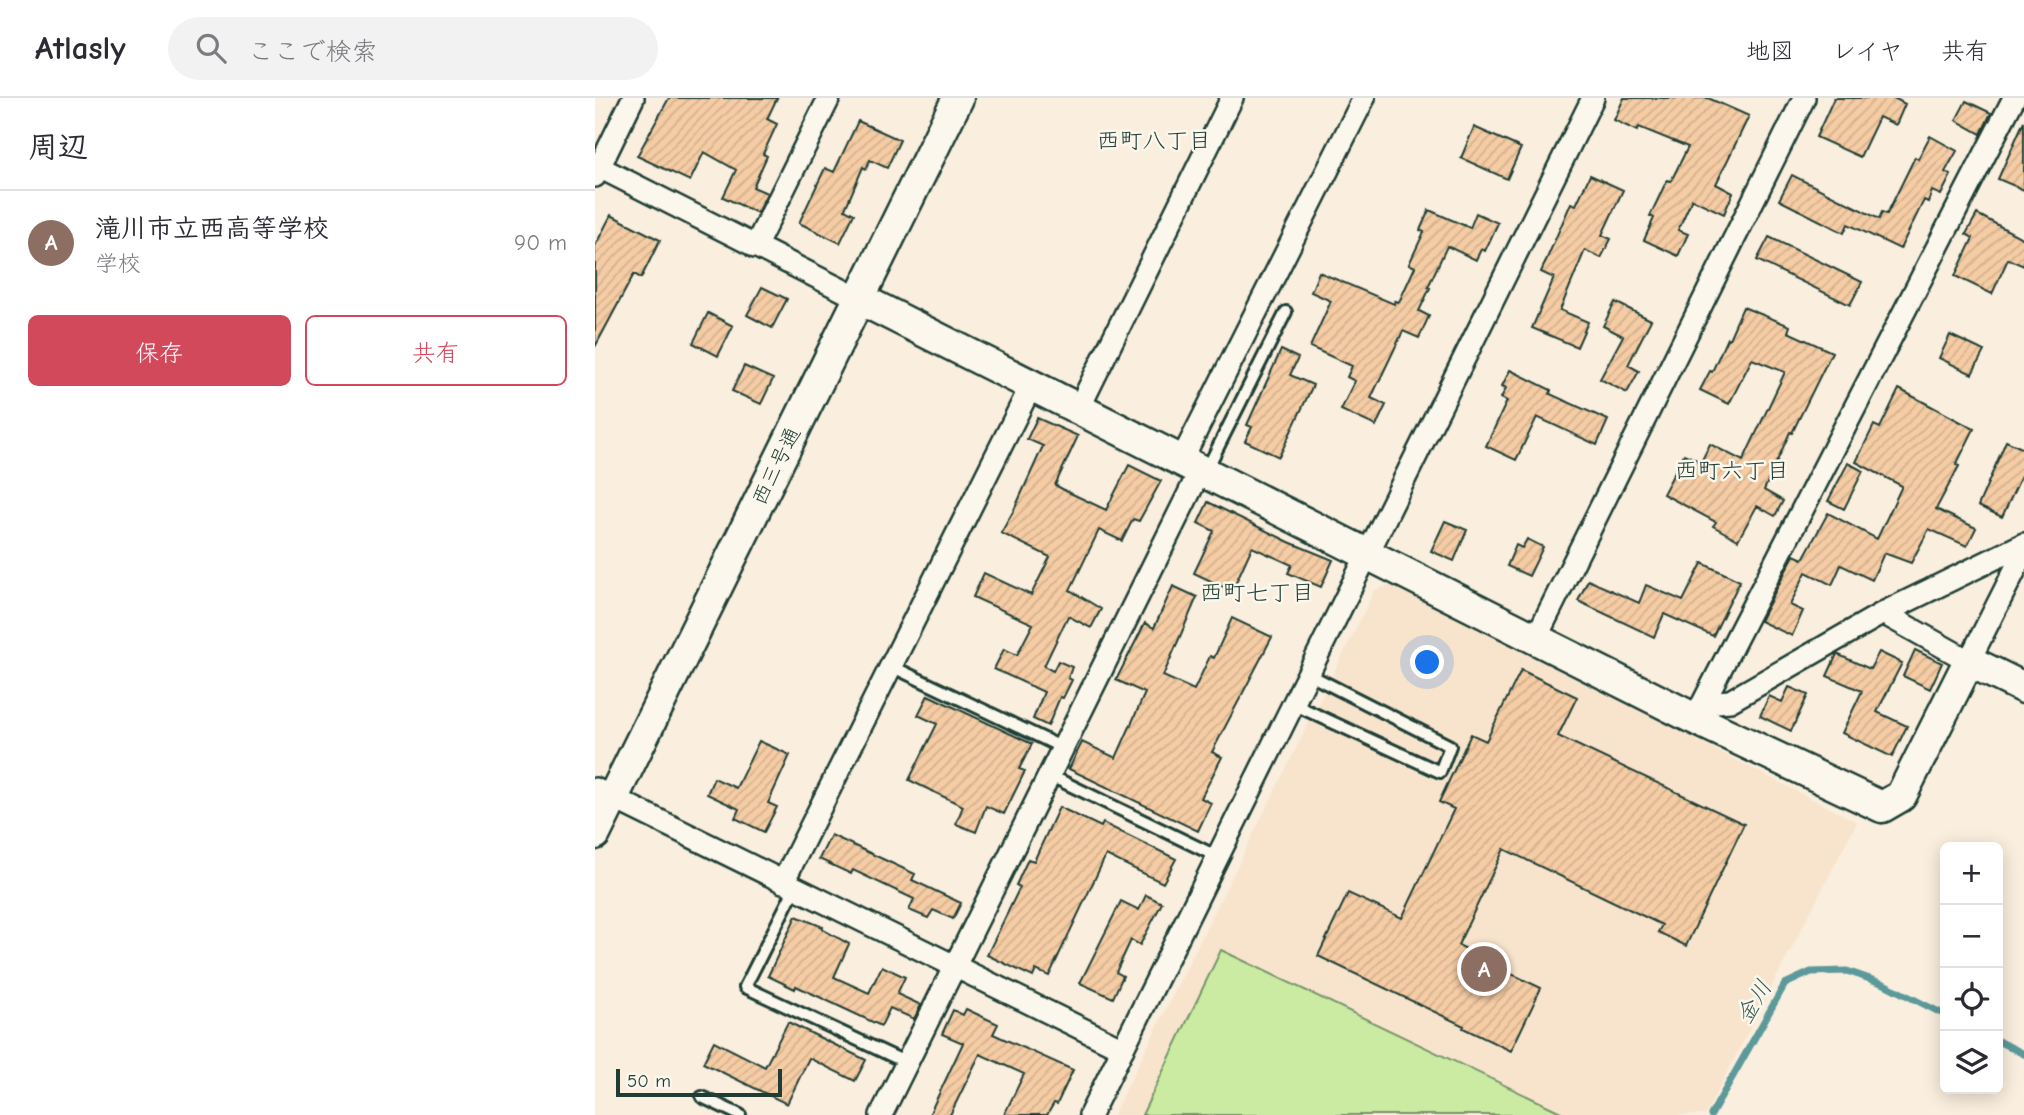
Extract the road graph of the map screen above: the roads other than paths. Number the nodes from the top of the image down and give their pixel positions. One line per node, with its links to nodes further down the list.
1 (633, 98): 9 (street)
2 (829, 98): 10 (street)
3 (958, 98): 11 (street, 西三号通)
4 (1232, 98): 14 (street)
5 (1364, 98): 15 (street)
6 (1593, 98): 18 (street)
7 (1804, 98): 20 (street)
8 (2014, 98): 26 (street)
9 (596, 170): 10 (street)
10 (755, 247): 11 (street)
11 (859, 298): 13 (street); 29 (street, 西三号通)
12 (1286, 312): 15 (lane)
13 (1032, 384): 14 (street); 22 (street)
14 (1079, 408): 15 (street)
15 (1196, 466): 18 (street); 27 (street)
16 (2024, 544): 19 (street)
17 (2024, 552): 21 (street)
18 (1368, 553): 20 (street); 23 (street)
19 (1883, 613): 21 (street); 26 (street)
20 (1536, 638): 26 (street)
21 (1969, 661): 24 (street); 26 (street)
22 (891, 666): 27 (lane); 32 (street)
23 (1308, 674): 25 (street); 25 (lane)
24 (2024, 688)
25 (1293, 704): 31 (street)
26 (1698, 710)
27 (1063, 748): 28 (street)
28 (1049, 775): 31 (lane); 33 (street)
29 (604, 794): 30 (street, 西三号通); 32 (street)
30 (595, 834)
31 (1218, 857): 34 (street)
32 (789, 885): 33 (street); 35 (lane)
33 (955, 967): 34 (street); 35 (street)
34 (1123, 1049): 39 (street)
35 (907, 1063): 38 (street)
36 (702, 1097): 37 (lane)
37 (740, 1115)
38 (881, 1115)
39 (1090, 1115)

